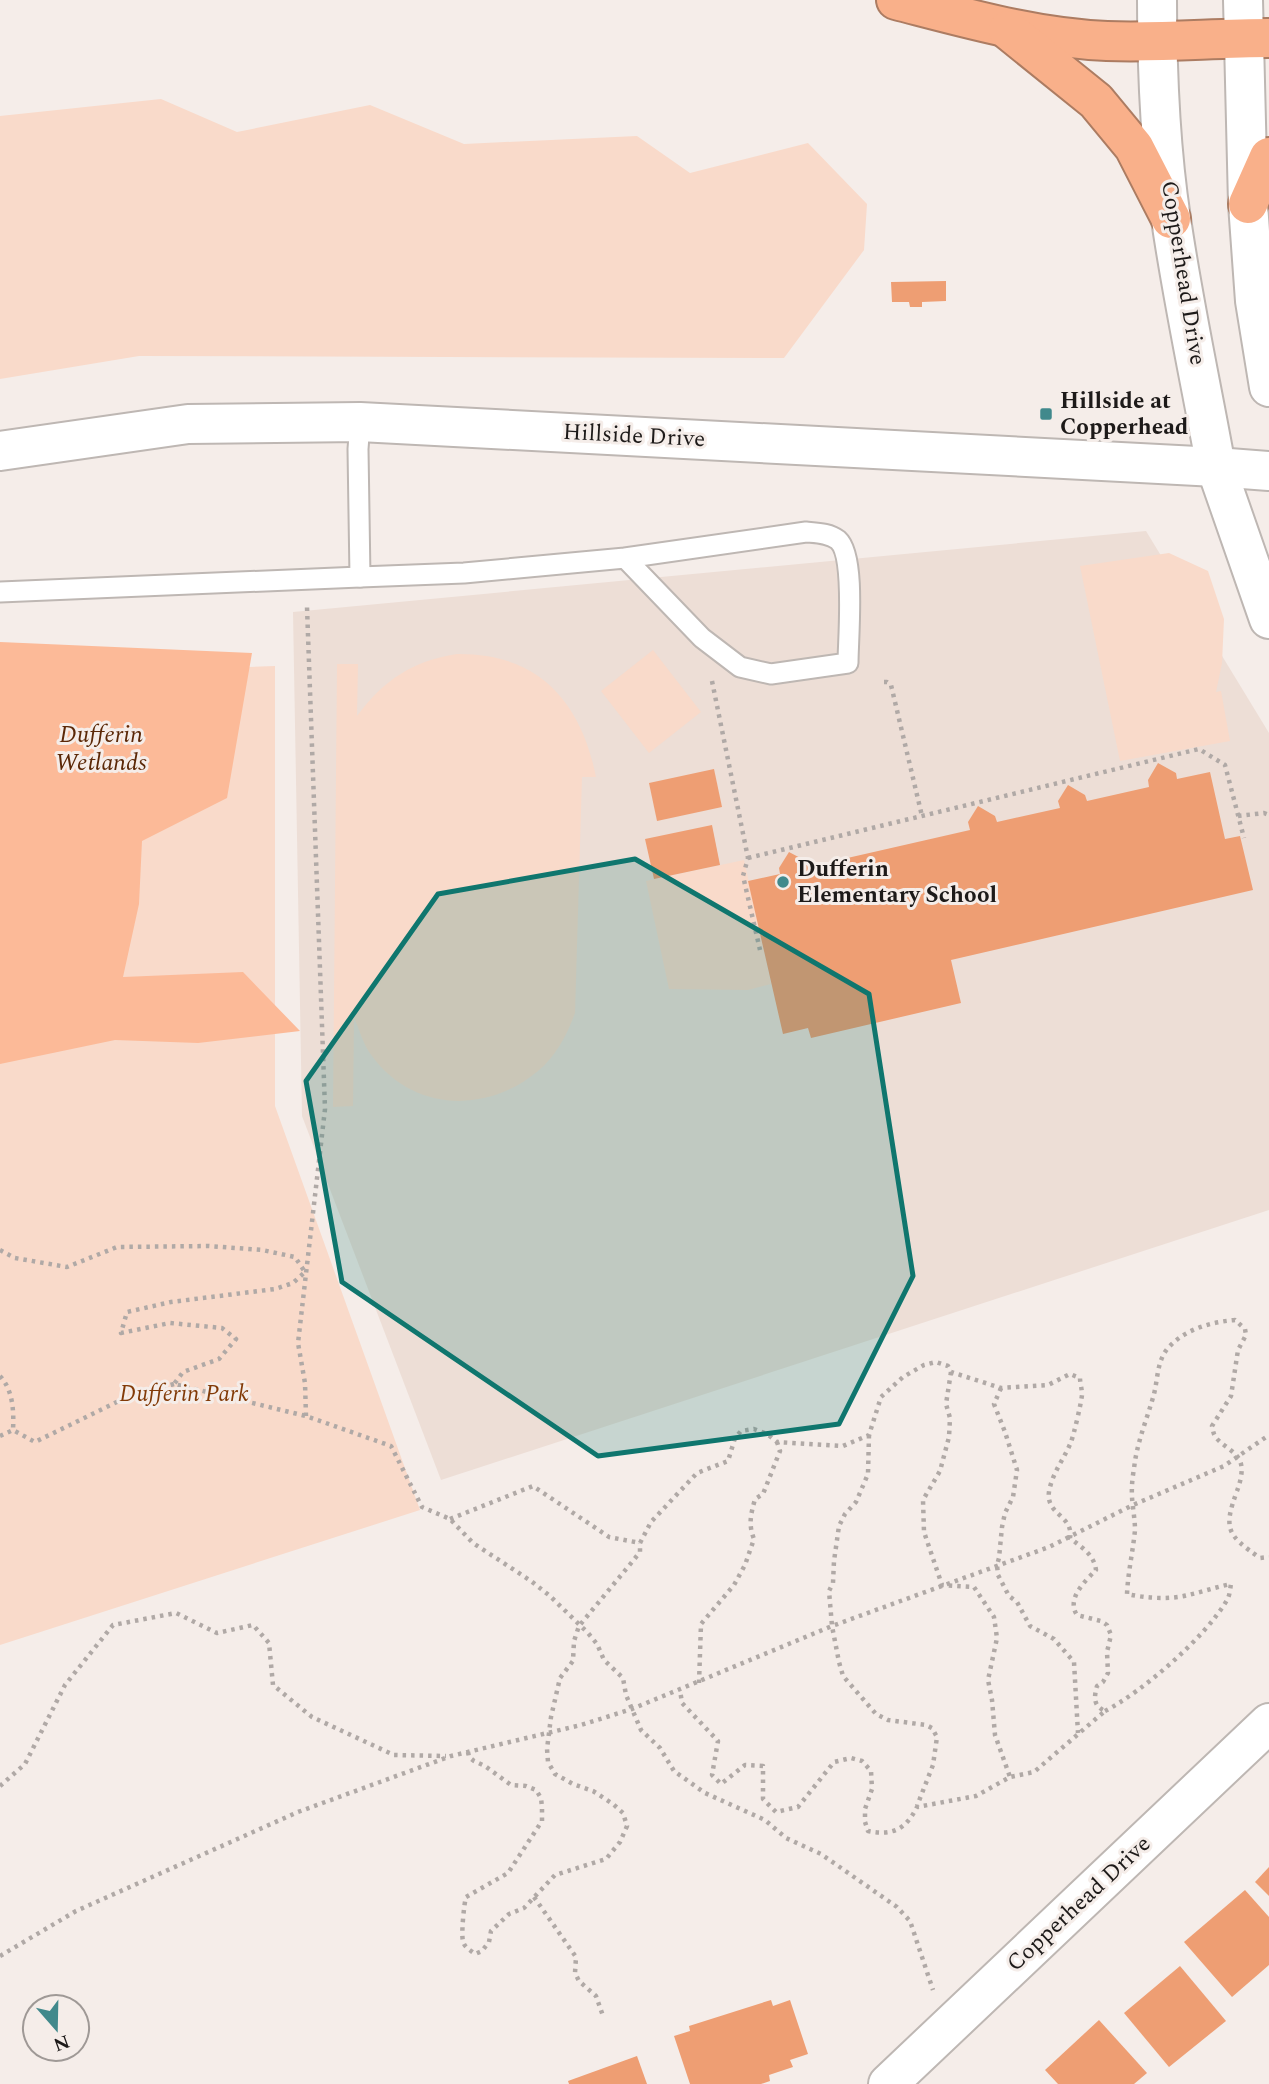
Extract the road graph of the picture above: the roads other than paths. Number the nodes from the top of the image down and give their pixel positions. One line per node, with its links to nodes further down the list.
1 (896, 0): 4 (highway)
2 (1157, 0): 6 (street, Copperhead Drive)
3 (1243, 0): 5 (street)
4 (1008, 30): 6 (highway); 9 (highway)
5 (1256, 38): 6 (highway); 8 (street)
6 (1157, 42): 9 (street, Copperhead Drive)
7 (1269, 157): 8 (highway)
8 (1248, 204): 10 (street)
9 (1171, 219): 13 (street, Copperhead Drive)
10 (1269, 387)
11 (360, 422): 12 (street, Hillside Drive); 13 (street, Hillside Drive); 16 (lane)
12 (0, 451)
13 (1216, 467): 14 (street, Hillside Drive); 18 (street, Copperhead Drive)
14 (1269, 471)
15 (625, 558): 15 (lane); 16 (lane)
16 (360, 577): 17 (lane)
17 (0, 592)
18 (1269, 619)
19 (1269, 1723): 20 (street, Copperhead Drive)
20 (888, 2084)

